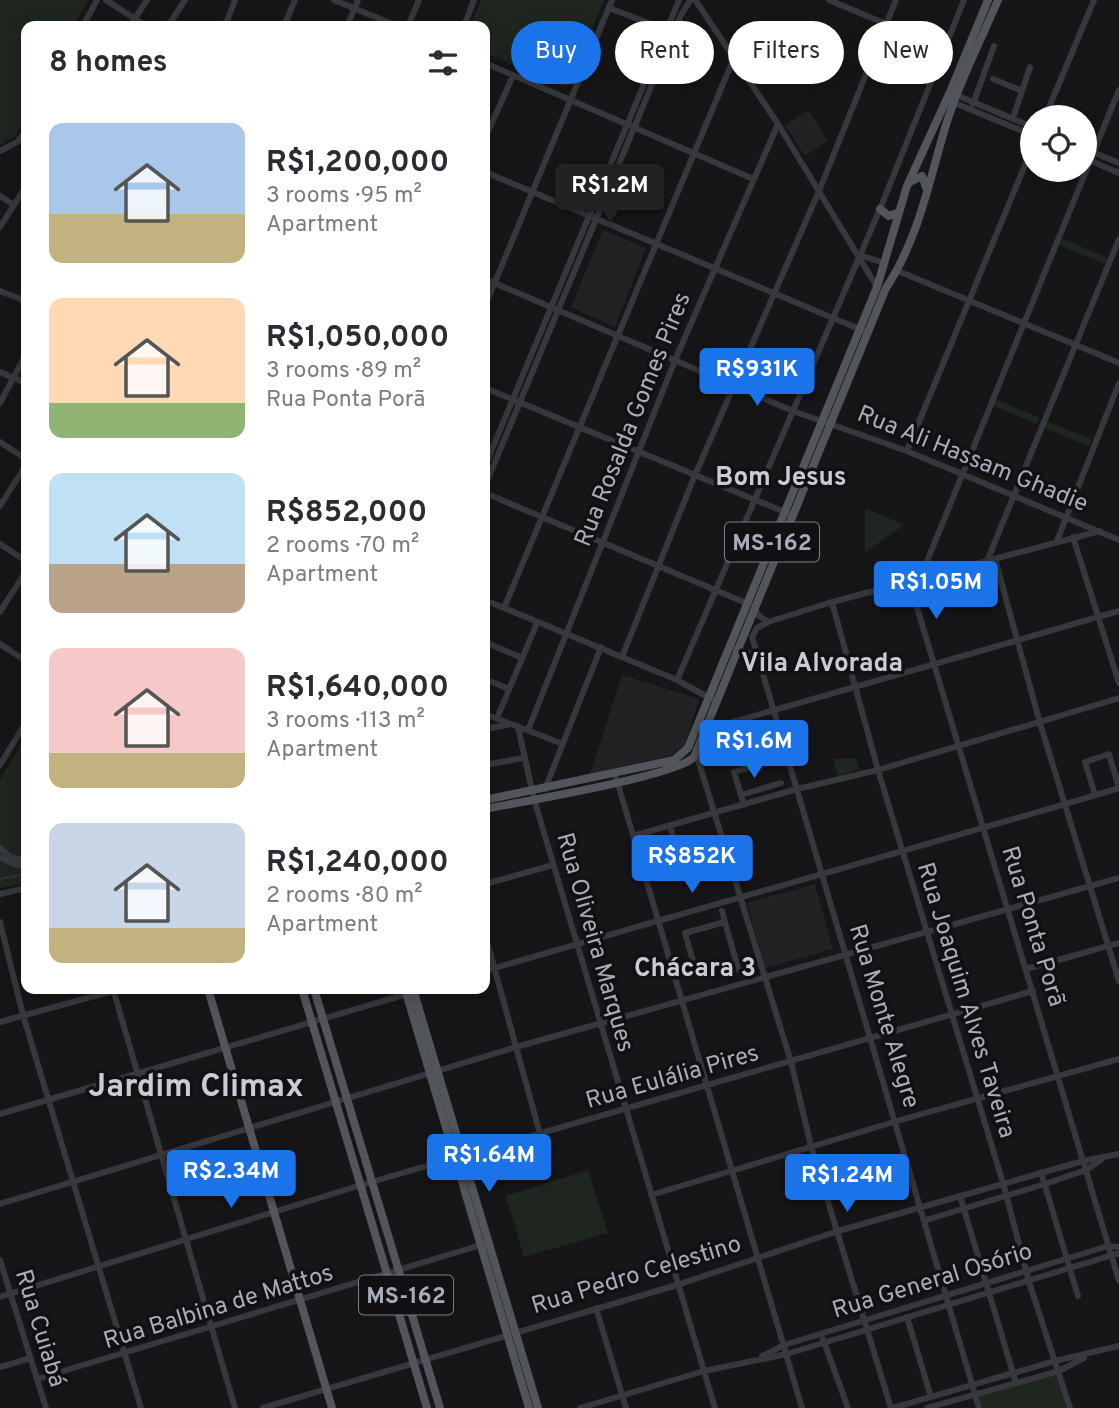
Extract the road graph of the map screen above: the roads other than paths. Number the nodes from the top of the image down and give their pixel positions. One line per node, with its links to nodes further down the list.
1 (97, 0): 22 (street)
2 (106, 0): 23 (street)
3 (147, 0): 24 (street)
4 (185, 0): 25 (street)
5 (235, 0): 26 (street)
6 (295, 0): 27 (street)
7 (334, 0): 20 (street)
8 (358, 0): 20 (street)
9 (419, 0): 30 (street)
10 (474, 0): 31 (street)
11 (612, 0): 21 (street)
12 (679, 0): 33 (street)
13 (693, 0): 34 (street); 38 (street)
14 (829, 0): 35 (street)
15 (896, 0): 36 (street)
16 (964, 0): 80 (street)
17 (988, 0): 51 (main road, MS-162)
18 (998, 0): 51 (main road, MS-162)
19 (1094, 0): 53 (street)
20 (354, 8): 28 (street); 29 (street)
21 (609, 8): 32 (street); 52 (street)
22 (86, 21)
23 (130, 21)
24 (133, 21)
25 (172, 21)
26 (227, 21)
27 (286, 21)
28 (349, 21)
29 (385, 21)
30 (410, 21)
31 (466, 21)
32 (643, 21)
33 (673, 21)
34 (677, 21)
35 (879, 21)
36 (887, 21)
37 (994, 47): 54 (street)
38 (728, 52)
39 (490, 65): 42 (street)
40 (1030, 67): 49 (street)
41 (728, 72): 64 (street)
42 (511, 74)
43 (993, 79): 49 (street)
44 (511, 80): 59 (street)
45 (534, 84): 52 (street)
46 (648, 84): 57 (street)
47 (750, 84): 58 (street)
48 (862, 84): 74 (street)
49 (1020, 90): 55 (street)
50 (1119, 90): 61 (street)
51 (952, 97): 54 (street); 73 (main road, MS-162); 76 (main road, MS-162)
52 (570, 100): 57 (street); 75 (street)
53 (1050, 105)
54 (972, 106): 55 (street); 60 (street)
55 (1013, 118): 56 (street)
56 (1020, 121)
57 (631, 124): 64 (street); 82 (street); 83 (street)
58 (778, 124): 70 (street, Rua Rosalda Gomes Pires); 74 (street)
59 (490, 127)
60 (1020, 129)
61 (1097, 135)
62 (21, 137): 63 (street)
63 (0, 151)
64 (694, 152): 70 (street); 86 (street)
65 (1097, 154): 67 (street)
66 (1097, 163): 68 (street)
67 (1119, 163)
68 (1119, 173)
69 (490, 174): 75 (street)
70 (751, 178): 89 (street, Rua Rosalda Gomes Pires)
71 (1020, 178): 98 (street)
72 (1078, 182): 102 (street)
73 (907, 186): 76 (main road); 81 (main road, MS-162)
74 (819, 191): 87 (street); 95 (street)
75 (533, 193): 82 (street); 92 (street)
76 (928, 193): 90 (main road, MS-162)
77 (21, 194): 79 (street)
78 (0, 196): 79 (street)
79 (14, 205): 84 (street)
80 (880, 209): 81 (main road); 87 (street)
81 (897, 213): 88 (main road, MS-162)
82 (589, 215): 83 (street); 99 (street)
83 (598, 219): 86 (street); 100 (street)
84 (0, 227)
85 (1119, 239): 105 (street)
86 (655, 243): 89 (street); 104 (street)
87 (859, 256): 88 (street); 93 (street); 101 (street)
88 (881, 262): 90 (main road); 93 (main road, MS-162)
89 (714, 267): 95 (street); 106 (street, Rua Rosalda Gomes Pires)
90 (901, 272): 98 (street); 103 (main road, MS-162)
91 (490, 281): 92 (street, Rua Ali Hassam Ghadie)
92 (494, 283): 96 (street); 99 (street, Rua Ali Hassam Ghadie)
93 (877, 287): 103 (main road, MS-162)
94 (0, 291): 97 (street)
95 (774, 292): 101 (street); 112 (street)
96 (490, 293)
97 (21, 299)
98 (971, 301): 102 (street); 124 (street)
99 (551, 307): 100 (street, Rua Ali Hassam Ghadie); 115 (street)
100 (558, 311): 104 (street, Rua Ali Hassam Ghadie); 117 (street)
101 (831, 318): 103 (street); 118 (street)
102 (1024, 321): 105 (street); 128 (street)
103 (864, 331): 119 (main road, MS-162); 120 (main road, MS-162)
104 (618, 335): 106 (street, Rua Ali Hassam Ghadie); 121 (street)
105 (1074, 345): 107 (street); 132 (street)
106 (676, 358): 112 (street, Rua Ali Hassam Ghadie); 123 (street, Rua Rosalda Gomes Pires)
107 (1119, 363)
108 (21, 365): 110 (street)
109 (0, 372): 110 (street)
110 (15, 379): 111 (street); 116 (street)
111 (21, 381)
112 (735, 383): 118 (street, Rua Ali Hassam Ghadie); 130 (street)
113 (1119, 383): 136 (street)
114 (490, 390): 115 (street)
115 (512, 401): 117 (street); 125 (street)
116 (0, 403)
117 (520, 403): 121 (street); 129 (street)
118 (793, 411): 119 (street, Rua Ali Hassam Ghadie); 133 (street)
119 (820, 418): 120 (street, Rua Ali Hassam Ghadie); 135 (main road, MS-162)
120 (831, 422): 124 (street, Rua Ali Hassam Ghadie); 135 (main road, MS-162)
121 (579, 426): 123 (street); 137 (street)
122 (0, 442): 126 (street)
123 (639, 450): 130 (street); 142 (street, Rua Rosalda Gomes Pires)
124 (907, 451): 128 (street, Rua Ali Hassam Ghadie)
125 (490, 454)
126 (21, 456)
127 (21, 473): 134 (street)
128 (960, 473): 132 (street, Rua Ali Hassam Ghadie); 148 (street)
129 (490, 474)
130 (695, 475): 133 (street); 146 (street)
131 (490, 496): 137 (street)
132 (1012, 496): 136 (street, Rua Ali Hassam Ghadie); 145 (street)
133 (755, 498): 135 (street); 150 (street)
134 (0, 506)
135 (788, 514): 153 (main road, MS-162)
136 (1065, 515): 138 (street, Rua Ali Hassam Ghadie); 141 (street)
137 (542, 516): 142 (street); 154 (street)
138 (1100, 531): 139 (street); 140 (street, Rua Ali Hassam Ghadie)
139 (1073, 537): 141 (street); 157 (street)
140 (1119, 539)
141 (1057, 541): 145 (street)
142 (603, 542): 146 (street); 160 (street, Rua Rosalda Gomes Pires)
143 (0, 544): 144 (street)
144 (21, 558)
145 (991, 560): 148 (street); 161 (street)
146 (658, 565): 150 (street); 167 (street)
147 (21, 579): 156 (street)
148 (919, 581): 149 (street)
149 (910, 584): 152 (street); 170 (street, Rua Ponta Porã)
150 (716, 590): 153 (street); 172 (street)
151 (490, 602): 154 (street)
152 (832, 602): 158 (street); 174 (street, Rua Joaquim Alves Taveira)
153 (750, 604): 158 (street); 165 (main road, MS-162)
154 (504, 608): 159 (street)
155 (1119, 611): 157 (street)
156 (0, 612)
157 (1099, 617): 161 (street); 173 (street)
158 (768, 622): 166 (street)
159 (537, 624): 160 (street); 169 (street)
160 (566, 633): 164 (street); 188 (street, Rua Rosalda Gomes Pires)
161 (1017, 641): 170 (street); 183 (street)
162 (0, 644): 168 (street)
163 (490, 644): 169 (street)
164 (601, 647): 167 (street); 190 (street)
165 (733, 647): 166 (street); 177 (main road, MS-162)
166 (756, 656): 178 (street, Rua Monte Alegre)
167 (622, 657): 172 (street)
168 (21, 658)
169 (522, 658): 175 (street)
170 (935, 666): 174 (street); 191 (street, Rua Ponta Porã)
171 (490, 680): 175 (street)
172 (677, 680): 177 (street)
173 (1119, 684)
174 (855, 686): 178 (street); 199 (street, Rua Joaquim Alves Taveira)
175 (509, 689): 181 (street)
176 (1119, 698): 183 (street)
177 (712, 699): 179 (main road, MS-162); 200 (main road, MS-162)
178 (774, 709): 182 (street); 204 (street, Rua Monte Alegre)
179 (712, 714): 182 (street); 189 (main road, MS-162)
180 (490, 715): 181 (street)
181 (497, 718): 184 (street)
182 (726, 723): 189 (street)
183 (1040, 723): 191 (street); 209 (street)
184 (507, 725): 185 (street); 186 (street)
185 (518, 727): 188 (street); 195 (street, Rua Oliveira Marques)
186 (490, 728)
187 (21, 730): 193 (street)
188 (528, 730): 190 (street)
189 (705, 730): 194 (main road, MS-162)
190 (563, 744): 202 (street)
191 (959, 746): 199 (street); 214 (street, Rua Ponta Porã)
192 (0, 748): 193 (street)
193 (7, 753): 198 (street)
194 (695, 755): 200 (main road, MS-162); 212 (street)
195 (523, 758): 197 (street); 207 (street, Rua Oliveira Marques)
196 (774, 760): 205 (street)
197 (490, 764)
198 (0, 765)
199 (878, 770): 204 (street); 217 (street, Rua Joaquim Alves Taveira)
200 (616, 778): 202 (main road, MS-162); 207 (main road, MS-162); 215 (street)
201 (781, 783): 205 (street)
202 (545, 788): 207 (main road, MS-162)
203 (1119, 788): 206 (street); 206 (street)
204 (797, 789): 210 (street); 223 (street, Rua Monte Alegre)
205 (741, 795): 210 (street)
206 (1095, 795): 209 (street)
207 (535, 796): 208 (main road, MS-162); 211 (main road, MS-162); 221 (street, Rua Oliveira Marques)
208 (490, 800)
209 (1066, 804): 214 (street); 226 (street)
210 (744, 805): 212 (street)
211 (490, 808)
212 (716, 814): 213 (street); 229 (street)
213 (670, 826): 215 (street); 222 (street)
214 (985, 829): 217 (street); 230 (street, Rua Ponta Porã)
215 (634, 836): 232 (street)
216 (0, 848): 219 (street)
217 (903, 853): 223 (street); 235 (street, Rua Joaquim Alves Taveira)
218 (0, 857): 220 (street)
219 (21, 861)
220 (21, 864)
221 (553, 865): 225 (street); 236 (street, Rua Oliveira Marques)
222 (682, 867)
223 (822, 873): 229 (street); 241 (street, Rua Monte Alegre)
224 (1119, 878): 226 (street)
225 (490, 883)
226 (1092, 886): 230 (street); 239 (street)
227 (21, 889): 228 (street)
228 (0, 894)
229 (741, 896): 232 (street); 250 (street)
230 (1009, 909): 235 (street); 246 (street, Rua Ponta Porã)
231 (722, 911): 234 (street)
232 (658, 918): 236 (street); 249 (street)
233 (0, 922): 242 (street)
234 (725, 922): 243 (street); 249 (street)
235 (927, 932): 241 (street); 261 (street, Rua Joaquim Alves Taveira)
236 (576, 942): 244 (street); 266 (street, Rua Oliveira Marques)
237 (1119, 943): 239 (street)
238 (0, 944): 242 (street)
239 (1109, 946): 246 (street); 251 (street)
240 (490, 951): 244 (street)
241 (846, 953): 250 (street); 267 (street, Rua Monte Alegre)
242 (9, 962): 262 (street)
243 (736, 962): 245 (street); 248 (street)
244 (495, 968): 247 (street); 269 (street)
245 (720, 968)
246 (1026, 969): 252 (street, Rua Ponta Porã)
247 (490, 970)
248 (747, 971)
249 (674, 974): 260 (street)
250 (764, 976): 260 (street); 271 (street)
251 (1119, 981)
252 (1033, 991): 261 (street, Rua Eulália Pires); 274 (street, Rua Ponta Porã)
253 (98, 994): 262 (street)
254 (117, 994): 273 (street)
255 (210, 994): 268 (main road)
256 (304, 994): 265 (main road, MS-162)
257 (316, 994): 263 (main road, MS-162)
258 (400, 994): 263 (street)
259 (411, 994): 272 (main road)
260 (681, 1001): 266 (street); 275 (street)
261 (951, 1014): 267 (street, Rua Eulália Pires); 278 (street, Rua Joaquim Alves Taveira)
262 (23, 1015): 264 (street); 277 (street)
263 (323, 1018): 265 (street); 276 (main road, MS-162)
264 (0, 1022)
265 (312, 1022): 268 (street); 279 (main road, MS-162)
266 (600, 1024): 269 (street); 280 (street, Rua Oliveira Marques)
267 (872, 1040): 271 (street, Rua Eulália Pires); 282 (street, Rua Monte Alegre)
268 (226, 1047): 273 (street); 283 (main road)
269 (516, 1047): 272 (street); 284 (street)
270 (1119, 1059): 274 (street)
271 (791, 1062): 275 (street, Rua Eulália Pires); 285 (street)
272 (434, 1071): 276 (street); 288 (main road)
273 (138, 1073): 277 (street); 286 (street)
274 (1059, 1077): 278 (street); 290 (street, Rua Ponta Porã)
275 (707, 1086): 280 (street, Rua Eulália Pires); 291 (street)
276 (348, 1098): 279 (street); 295 (main road, MS-162)
277 (48, 1100): 281 (street); 294 (street)
278 (977, 1100): 282 (street); 296 (street, Rua Joaquim Alves Taveira)
279 (336, 1101): 283 (street); 298 (main road, MS-162)
280 (625, 1109): 284 (street, Rua Eulália Pires); 299 (street, Rua Oliveira Marques)
281 (0, 1114)
282 (897, 1121): 285 (street); 303 (street, Rua Monte Alegre)
283 (251, 1126): 286 (street); 305 (main road)
284 (540, 1134): 288 (street, Rua Eulália Pires)
285 (811, 1146): 291 (street); 307 (street)
286 (161, 1154): 294 (street); 308 (street)
287 (1119, 1154): 289 (street, Rua Pedro Celestino)
288 (459, 1156): 295 (street, Rua Eulália Pires); 309 (main road)
289 (1103, 1159): 290 (street, Rua Pedro Celestino); 292 (street, Rua Pedro Celestino)
290 (1083, 1161): 292 (street, Rua Ponta Porã); 293 (street, Rua Pedro Celestino)
291 (732, 1170): 299 (street); 313 (street)
292 (1086, 1170): 297 (street, Rua Pedro Celestino); 310 (street, Rua Ponta Porã)
293 (1041, 1172): 296 (street, Rua Pedro Celestino); 297 (street)
294 (72, 1181): 302 (street); 317 (street)
295 (373, 1182): 298 (street, Rua Eulália Pires); 319 (main road, MS-162)
296 (1003, 1184): 300 (street, Rua Joaquim Alves Taveira); 301 (street, Rua Pedro Celestino)
297 (1045, 1184): 300 (street, Rua Pedro Celestino); 315 (street)
298 (361, 1185): 305 (street, Rua Eulália Pires); 321 (main road, MS-162)
299 (651, 1195): 325 (street, Rua Oliveira Marques)
300 (1006, 1195): 304 (street, Rua Pedro Celestino); 320 (street, Rua Joaquim Alves Taveira)
301 (960, 1196): 303 (street, Rua Pedro Celestino); 304 (street)
302 (0, 1204)
303 (922, 1206): 306 (street, Rua Monte Alegre); 307 (street, Rua Pedro Celestino)
304 (964, 1208): 306 (street, Rua Pedro Celestino); 324 (street)
305 (274, 1212): 308 (street, Rua Eulália Pires); 331 (main road)
306 (926, 1220): 328 (street, Rua Monte Alegre)
307 (838, 1231): 313 (street, Rua Pedro Celestino); 336 (street)
308 (186, 1238): 317 (street, Rua Eulália Pires); 337 (street)
309 (485, 1244): 319 (street, Rua Balbina de Mattos); 339 (main road)
310 (1108, 1246): 311 (street, Rua General Osório); 314 (street, Rua Ponta Porã); 315 (street, Rua General Osório)
311 (1119, 1247)
312 (1119, 1253): 314 (street, Rua General Osório)
313 (759, 1257): 325 (street, Rua Pedro Celestino); 342 (street)
314 (1111, 1257): 318 (street, Rua General Osório); 322 (street, Rua Ponta Porã)
315 (1066, 1259): 318 (street); 320 (street, Rua General Osório)
316 (0, 1260): 326 (street, Rua Cuiabá)
317 (98, 1267): 326 (street, Rua Eulália Pires); 346 (street)
318 (1070, 1269): 323 (street, Rua General Osório); 329 (street)
319 (399, 1271): 321 (street, Rua Balbina de Mattos); 349 (main road, MS-162)
320 (1027, 1272): 323 (street, Rua Joaquim Alves Taveira); 324 (street, Rua General Osório)
321 (388, 1274): 331 (street, Rua Balbina de Mattos); 351 (main road, MS-162)
322 (1119, 1281)
323 (1029, 1282): 327 (street, Rua General Osório); 350 (street, Rua Joaquim Alves Taveira)
324 (986, 1284): 327 (street); 328 (street, Rua General Osório)
325 (677, 1285): 333 (street, Rua Pedro Celestino); 353 (street, Rua Oliveira Marques)
326 (10, 1294): 330 (street, Rua Eulália Pires); 347 (street, Rua Cuiabá)
327 (990, 1294): 332 (street, Rua General Osório); 355 (street)
328 (947, 1296): 332 (street, Rua Monte Alegre); 334 (street, Rua General Osório)
329 (1078, 1296)
330 (0, 1297)
331 (301, 1301): 337 (street, Rua Balbina de Mattos); 359 (main road)
332 (950, 1305): 335 (street, Rua General Osório); 358 (street, Rua Monte Alegre)
333 (596, 1308): 339 (street, Rua Pedro Celestino); 361 (street)
334 (905, 1308): 335 (street); 336 (street, Rua General Osório)
335 (908, 1318): 338 (street, Rua General Osório); 362 (street)
336 (865, 1320): 338 (street); 340 (street, Rua General Osório)
337 (212, 1327): 346 (street, Rua Balbina de Mattos); 366 (street)
338 (868, 1330): 341 (street, Rua General Osório); 378 (street)
339 (511, 1333): 349 (street, Rua Pedro Celestino); 371 (main road); 372 (main road)
340 (821, 1334): 341 (street); 342 (street, Rua General Osório)
341 (824, 1342): 344 (street, Rua General Osório); 377 (street)
342 (784, 1345): 344 (street); 348 (street, Rua General Osório)
343 (1119, 1346): 345 (street)
344 (787, 1354): 348 (street, Rua General Osório); 376 (street)
345 (1091, 1354): 350 (street); 354 (street)
346 (125, 1355): 356 (street, Rua Balbina de Mattos); 365 (street)
347 (31, 1357): 352 (street); 356 (street, Rua Cuiabá)
348 (758, 1358): 353 (street, Rua General Osório)
349 (426, 1359): 351 (street, Rua Pedro Celestino); 370 (main road, MS-162)
350 (1055, 1361): 354 (street, Rua Joaquim Alves Taveira); 355 (street)
351 (414, 1363): 359 (street, Rua Pedro Celestino); 369 (main road, MS-162)
352 (0, 1367)
353 (704, 1371): 361 (street, Rua General Osório); 375 (street, Rua Oliveira Marques)
354 (1059, 1371): 357 (street); 380 (street, Rua Joaquim Alves Taveira)
355 (1013, 1373): 357 (street); 358 (street)
356 (37, 1379): 364 (street, Rua Cuiabá)
357 (1016, 1383): 360 (street)
358 (972, 1385): 360 (street, Rua Monte Alegre); 362 (street)
359 (326, 1388): 367 (street, Rua Pedro Celestino); 368 (main road)
360 (975, 1394): 363 (street); 379 (street, Rua Monte Alegre)
361 (623, 1395): 373 (street, Rua General Osório); 374 (street)
362 (931, 1396): 363 (street); 378 (street)
363 (931, 1407)
364 (46, 1408)
365 (141, 1408)
366 (235, 1408)
367 (263, 1408)
368 (332, 1408)
369 (427, 1408)
370 (440, 1408)
371 (529, 1408)
372 (538, 1408)
373 (580, 1408)
374 (626, 1408)
375 (715, 1408)
376 (802, 1408)
377 (848, 1408)
378 (892, 1408)
379 (979, 1408)
380 (1070, 1408)

